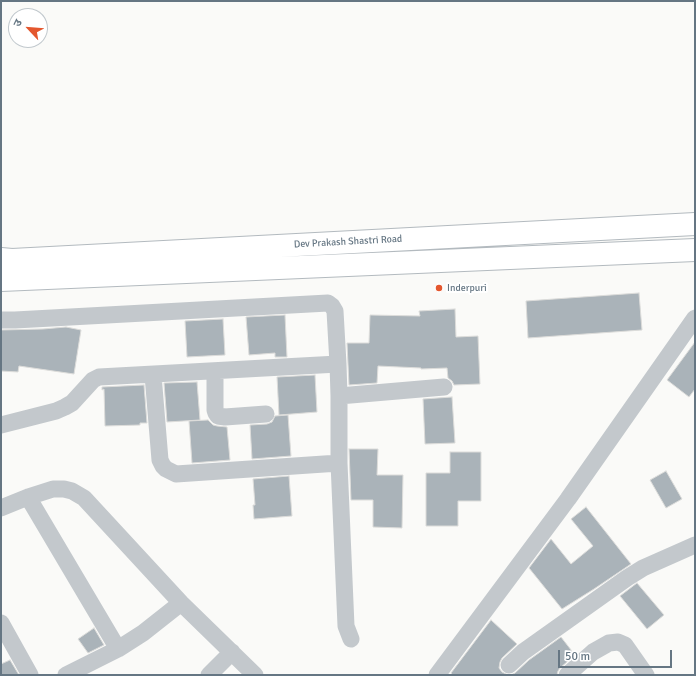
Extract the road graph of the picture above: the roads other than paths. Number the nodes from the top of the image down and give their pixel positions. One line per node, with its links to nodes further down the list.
1 (692, 222): 3 (street, Dev Prakash Shastri Road)
2 (695, 250): 4 (street)
3 (1, 259)
4 (1, 280)
5 (695, 318): 28 (street)
6 (1, 320): 7 (street)
7 (338, 364): 8 (street); 11 (street)
8 (215, 371): 9 (street); 12 (street)
9 (153, 375): 13 (street); 14 (street)
10 (444, 387): 11 (street)
11 (339, 396): 14 (street)
12 (266, 414)
13 (1, 425)
14 (338, 463): 20 (street)
15 (28, 497): 16 (street); 18 (street); 21 (street)
16 (1, 508)
17 (695, 545): 23 (street)
18 (181, 603): 21 (street); 22 (street)
19 (1, 623): 24 (street)
20 (351, 639)
21 (118, 649): 25 (street)
22 (232, 652): 26 (street); 27 (street)
23 (509, 665)
24 (30, 675)
25 (66, 675)
26 (209, 675)
27 (255, 675)
28 (437, 675)
29 (568, 675): 30 (street)
30 (646, 675)

